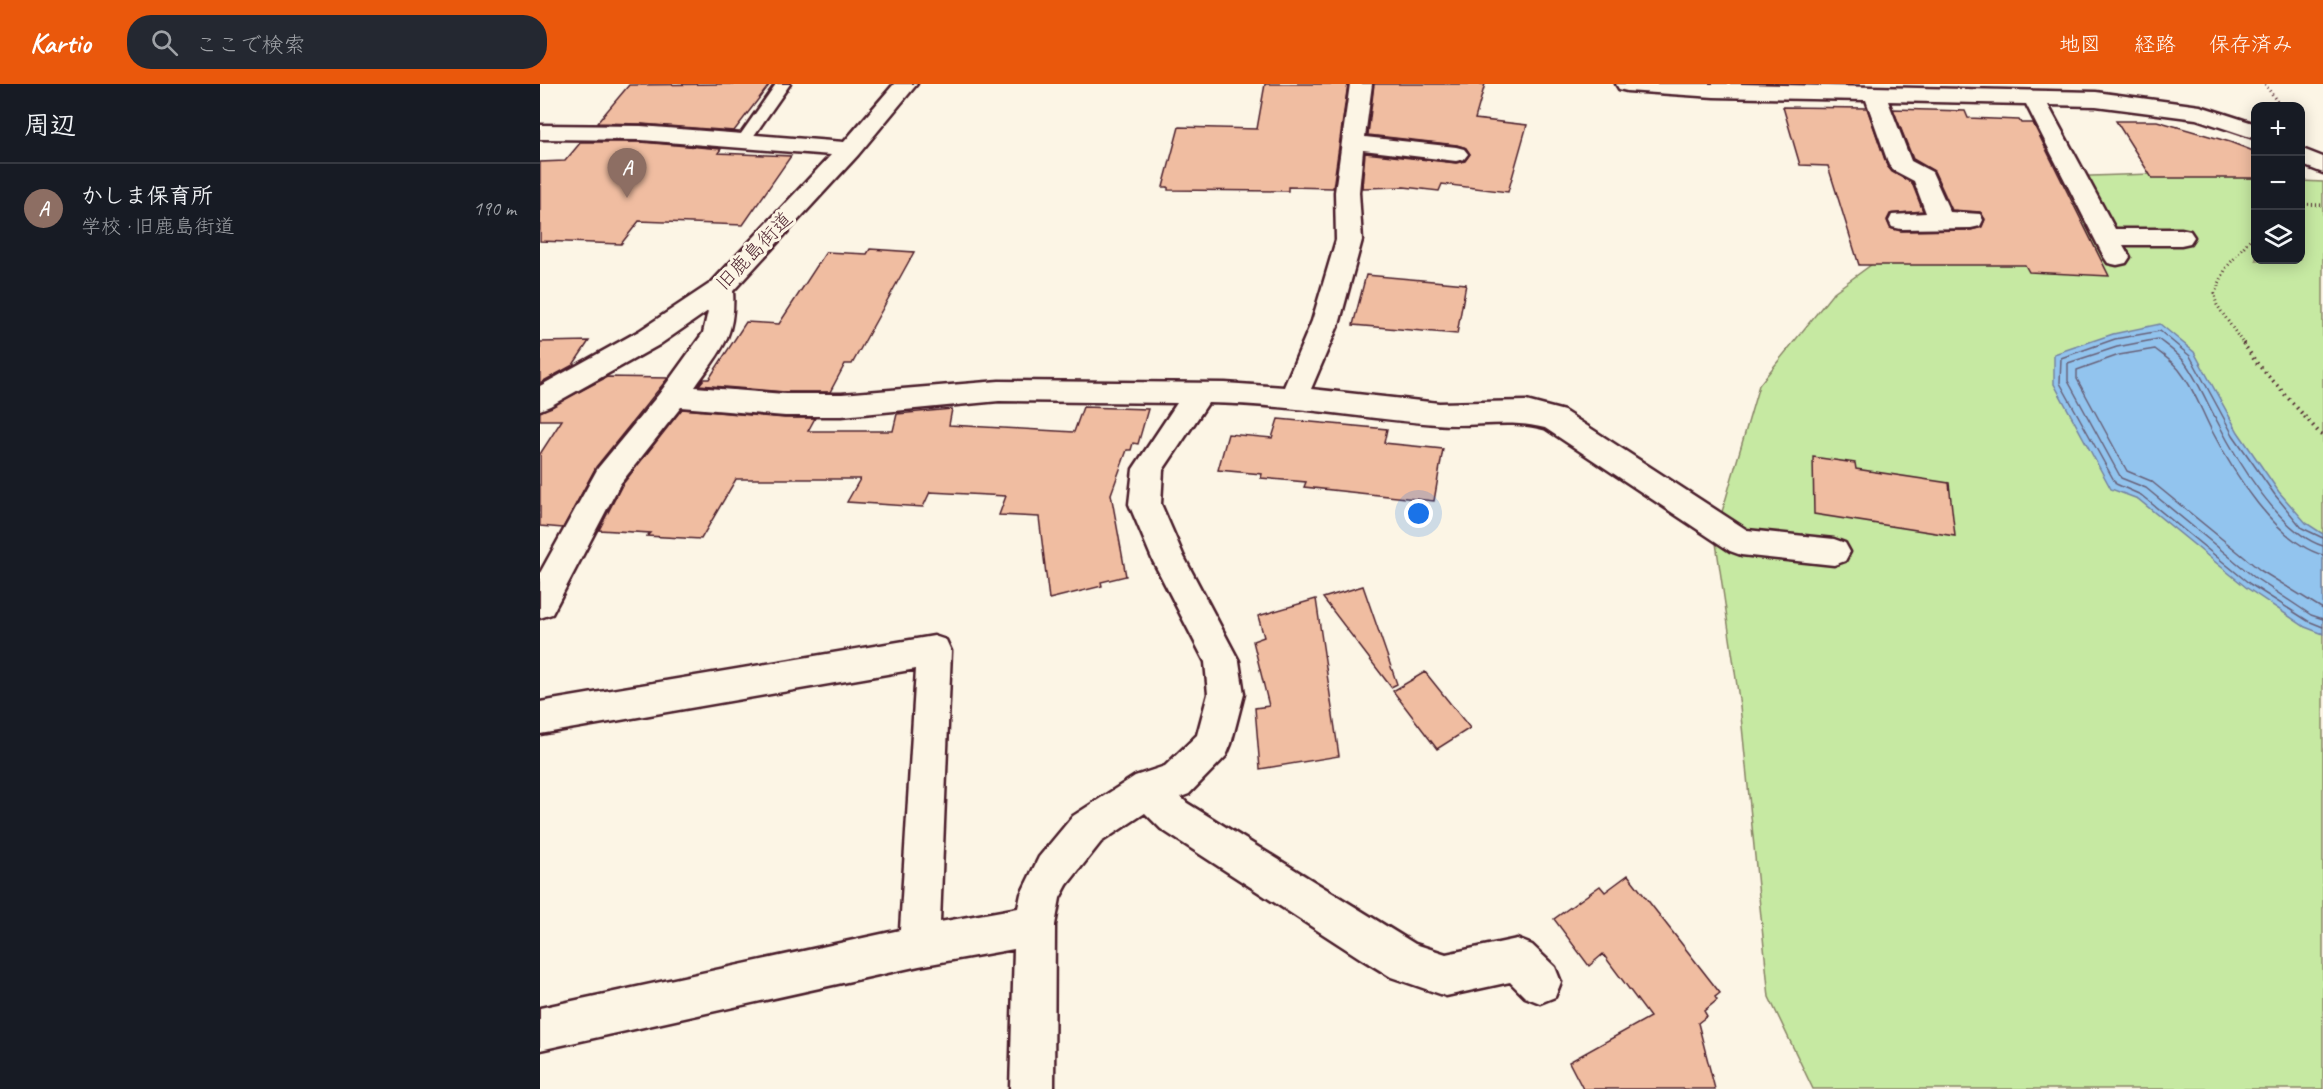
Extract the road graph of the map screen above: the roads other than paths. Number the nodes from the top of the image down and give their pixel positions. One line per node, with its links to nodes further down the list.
1 (783, 84): 9 (lane)
2 (906, 84): 11 (street, 旧鹿島街道)
3 (1361, 84): 10 (street)
4 (1627, 84): 5 (street)
5 (1860, 90): 6 (street); 15 (street)
6 (2033, 97): 7 (street); 18 (street)
7 (2251, 130)
8 (540, 132): 9 (street)
9 (743, 141): 11 (street)
10 (1352, 142): 12 (street); 22 (street)
11 (850, 150): 19 (street, 旧鹿島街道)
12 (1456, 154)
13 (2303, 156): 14 (street)
14 (2323, 166)
15 (1941, 220): 16 (street); 17 (street)
16 (1971, 220)
17 (1901, 221)
18 (2181, 237)
19 (720, 289): 21 (street); 23 (street, 旧鹿島街道)
20 (1200, 393): 21 (street); 22 (street); 29 (street)
21 (673, 396): 24 (street)
22 (1293, 398): 25 (street)
23 (540, 399)
24 (576, 540): 26 (street); 27 (street)
25 (1834, 552)
26 (540, 566)
27 (540, 604)
28 (540, 718): 31 (street)
29 (1148, 789): 30 (street); 32 (street)
30 (1035, 925): 31 (street); 34 (street)
31 (919, 946): 33 (street)
32 (1540, 982)
33 (540, 1029)
34 (1032, 1089)

